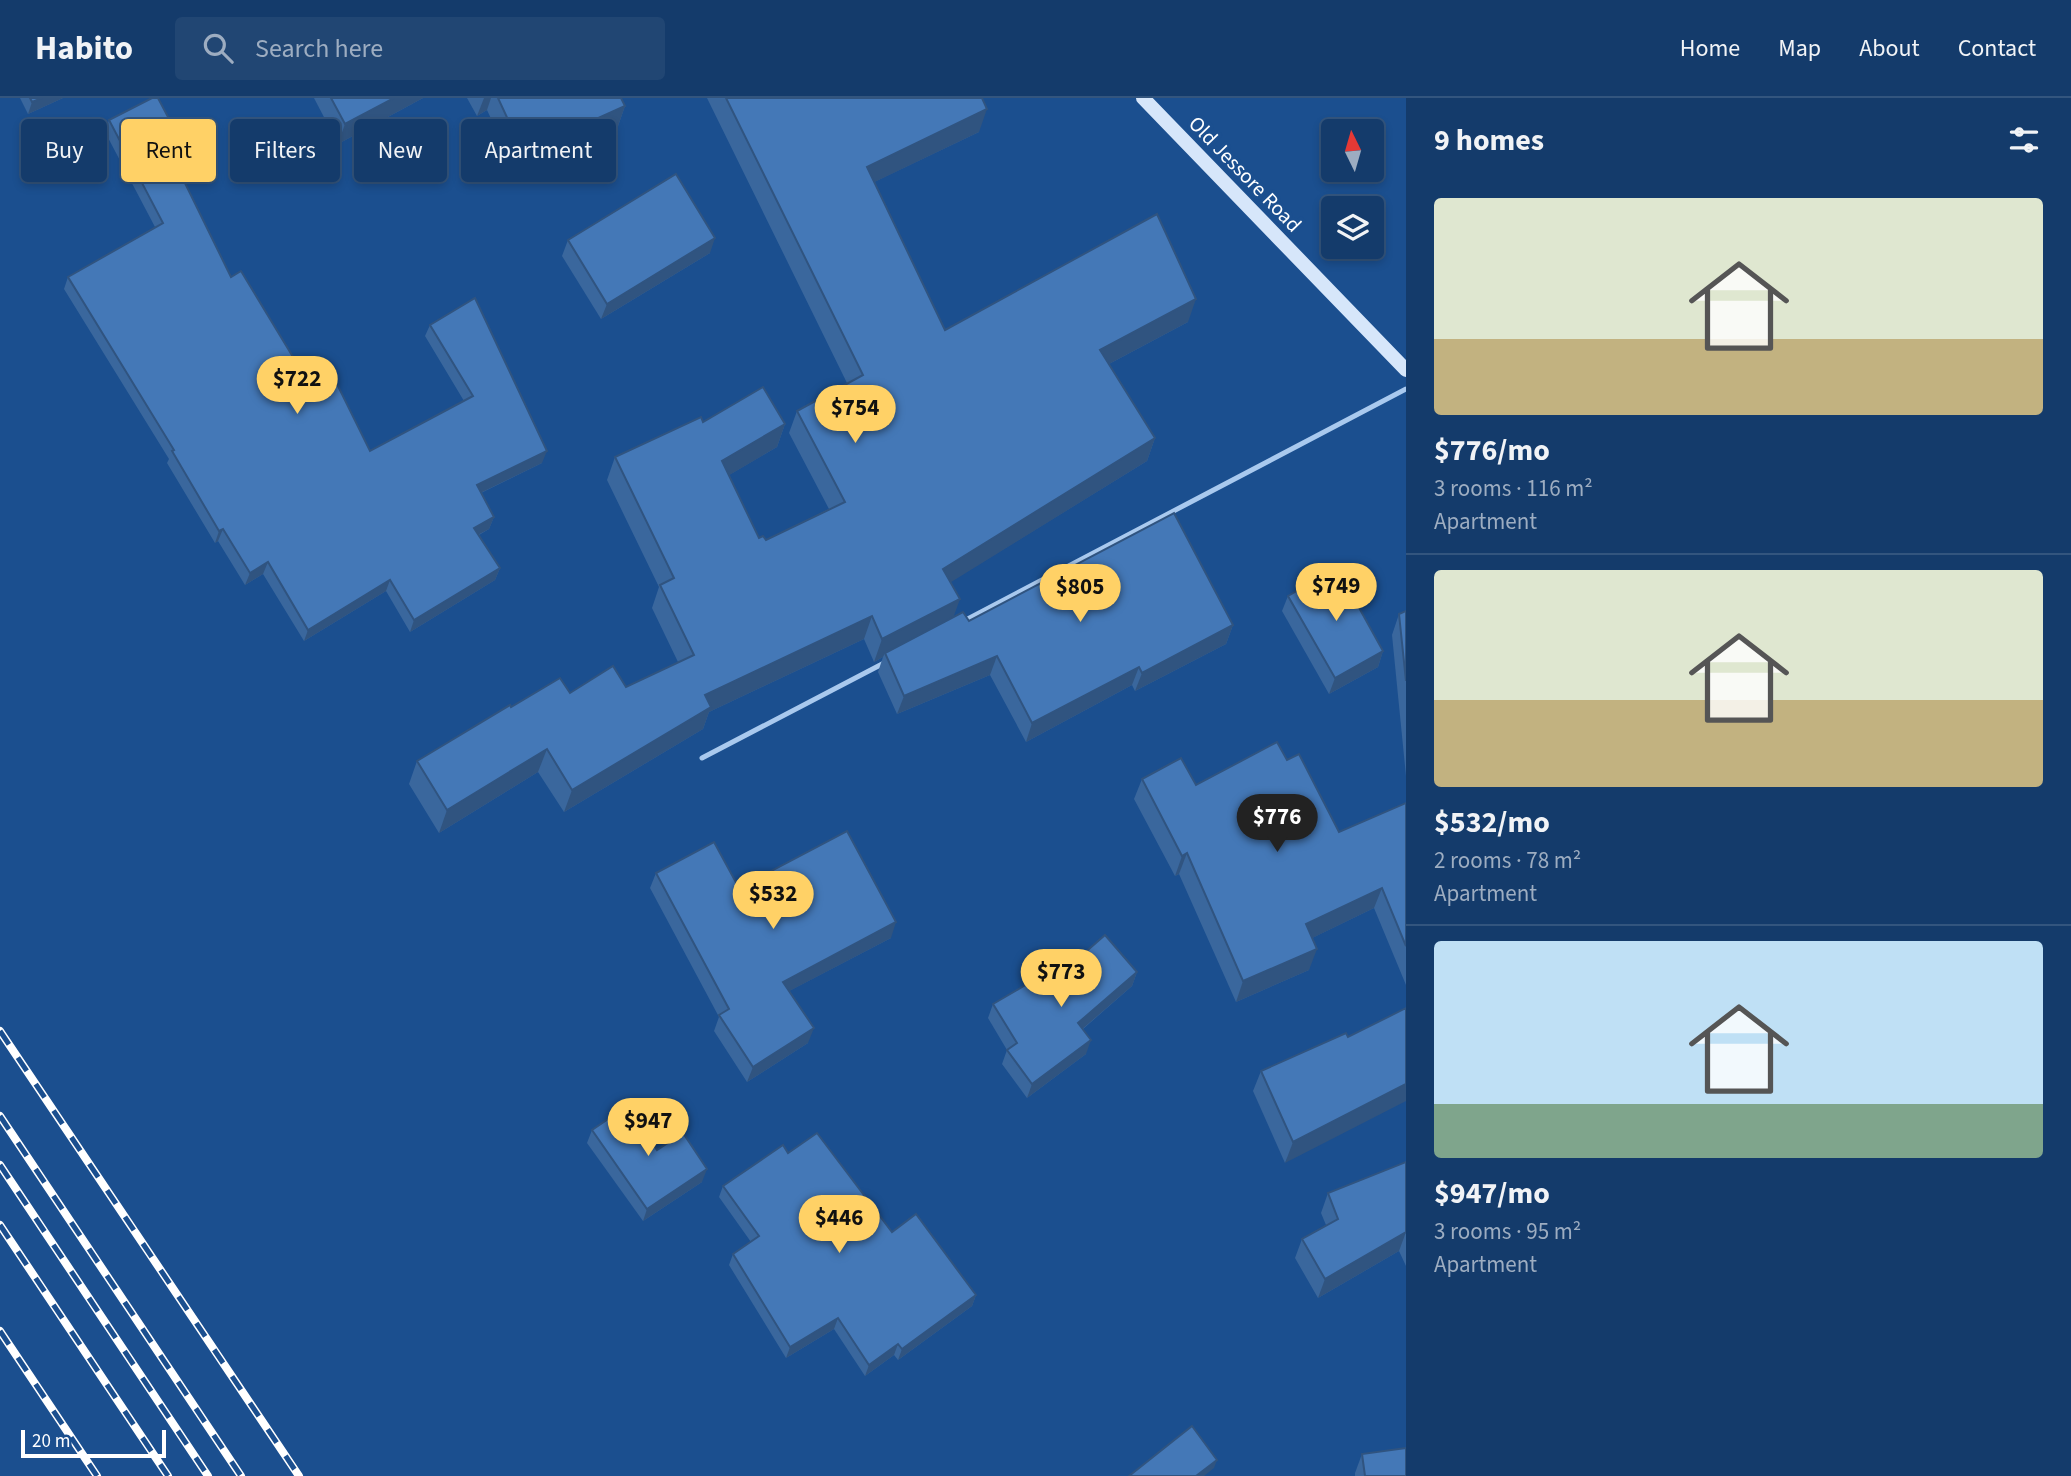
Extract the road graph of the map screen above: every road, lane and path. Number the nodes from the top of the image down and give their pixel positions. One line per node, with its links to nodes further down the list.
1 (1143, 98): 2 (main road, Old Jessore Road)
2 (1406, 370)
3 (1406, 389): 4 (lane)
4 (949, 628)
5 (888, 661): 6 (lane)
6 (702, 758)

